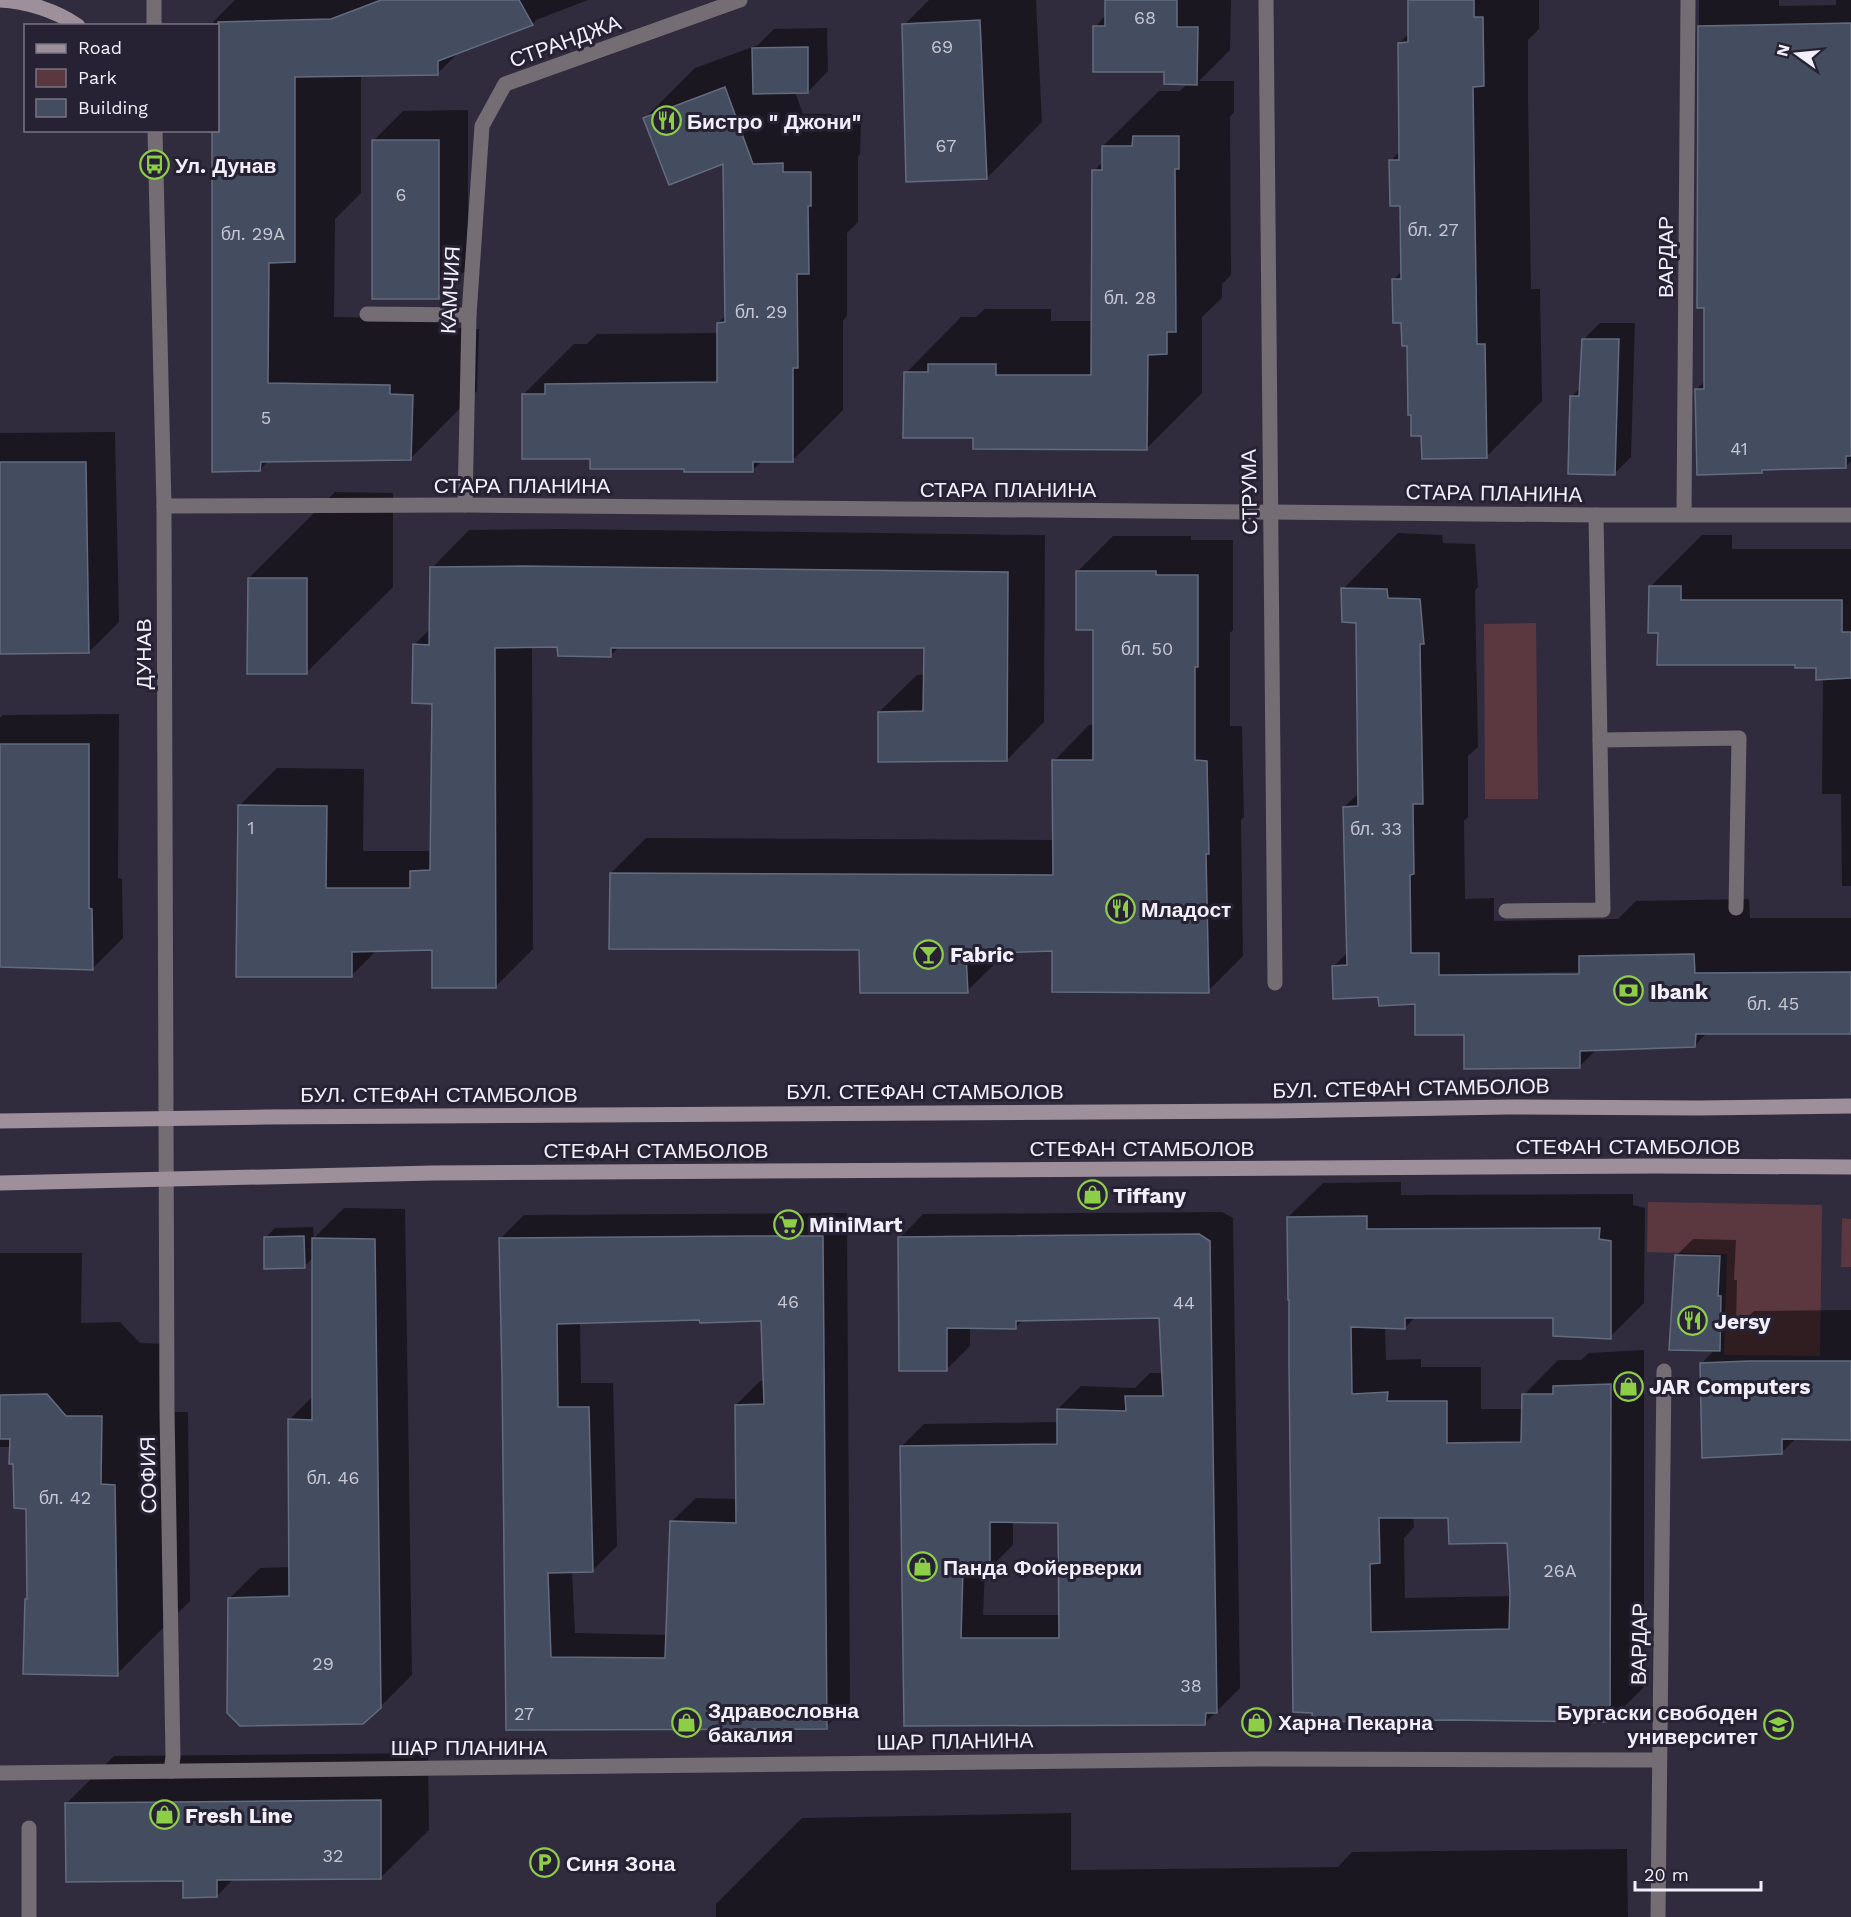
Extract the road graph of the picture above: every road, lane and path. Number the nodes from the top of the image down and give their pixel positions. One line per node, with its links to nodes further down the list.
1 (0, 0): 6 (main road)
2 (154, 0): 7 (street)
3 (740, 0): 8 (street, СТРАНДЖА)
4 (1266, 0): 14 (street, СТРУМА)
5 (1688, 0): 15 (street, ВАРДАР)
6 (76, 24)
7 (154, 24)
8 (505, 84): 11 (street, КАМЧИЯ)
9 (155, 132): 13 (street, ДУНАВ)
10 (367, 314): 11 (street)
11 (469, 315): 12 (street, КАМЧИЯ)
12 (465, 505): 13 (street, СТАРА ПЛАНИНА); 14 (street, СТАРА ПЛАНИНА)
13 (164, 506): 23 (street, ДУНАВ)
14 (1271, 512): 16 (street, СТАРА ПЛАНИНА); 21 (street, СТРУМА)
15 (1684, 514): 16 (street, СТАРА ПЛАНИНА); 17 (street, СТАРА ПЛАНИНА)
16 (1596, 515): 18 (street)
17 (1851, 515)
18 (1600, 740): 19 (street); 20 (street)
19 (1736, 908)
20 (1506, 911)
21 (1275, 983)
22 (1851, 1106): 23 (main road, БУЛ. СТЕФАН СТАМБОЛОВ)
23 (165, 1119): 24 (main road, БУЛ. СТЕФАН СТАМБОЛОВ); 26 (street, ДУНАВ)
24 (0, 1121)
25 (1851, 1167): 26 (main road, СТЕФАН СТАМБОЛОВ)
26 (166, 1178): 27 (main road); 30 (street, СОФИЯ)
27 (0, 1183)
28 (1664, 1371): 29 (street, ВАРДАР)
29 (1659, 1760): 30 (street, ШАР ПЛАНИНА); 34 (street, ВАРДАР)
30 (171, 1771): 31 (street, ШАР ПЛАНИНА)
31 (0, 1773)
32 (29, 1828): 33 (street)
33 (29, 1917)
34 (1658, 1917)

